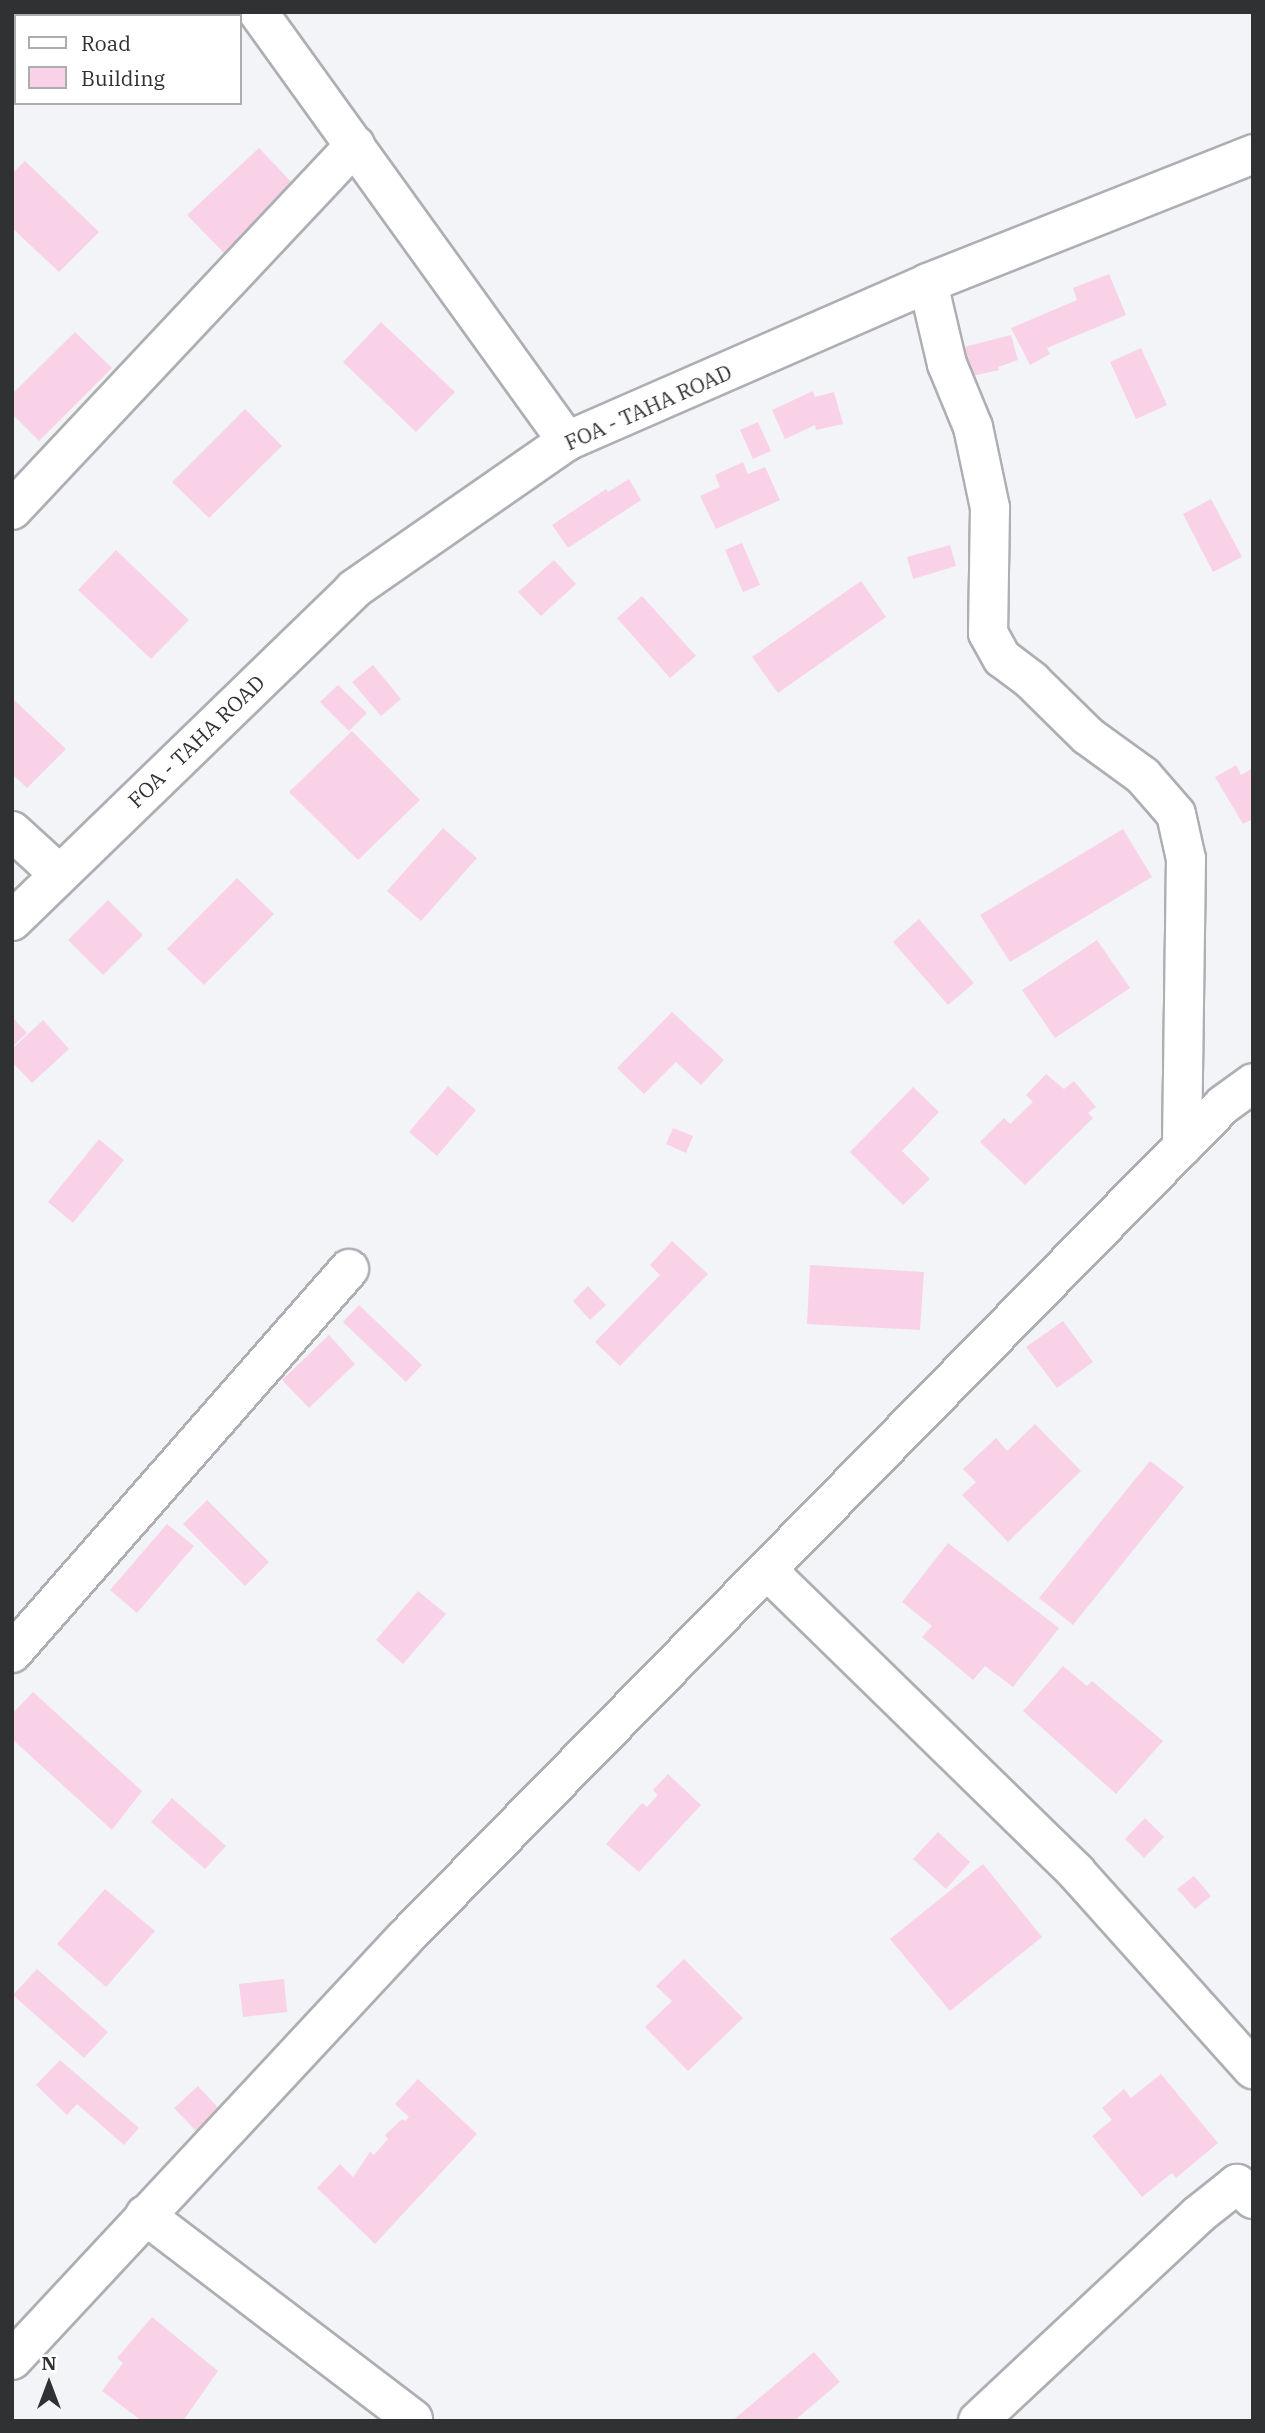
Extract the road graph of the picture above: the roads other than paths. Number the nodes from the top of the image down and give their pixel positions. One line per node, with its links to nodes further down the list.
1 (258, 12): 2 (street)
2 (355, 145): 5 (street); 6 (street)
3 (1253, 154): 4 (street, FOA - TAHA ROAD)
4 (928, 284): 5 (street, FOA - TAHA ROAD); 11 (street)
5 (567, 441): 8 (street, FOA - TAHA ROAD)
6 (12, 510)
7 (12, 831): 8 (street)
8 (58, 873): 9 (street, FOA - TAHA ROAD)
9 (12, 921)
10 (1253, 1083): 11 (street)
11 (1182, 1147): 13 (street)
12 (349, 1269): 14 (street)
13 (768, 1571): 15 (street); 17 (street)
14 (12, 1653)
15 (1253, 2069)
16 (1248, 2185): 20 (street)
17 (145, 2216): 18 (street); 19 (street)
18 (12, 2360)
19 (412, 2419)
20 (978, 2421)

